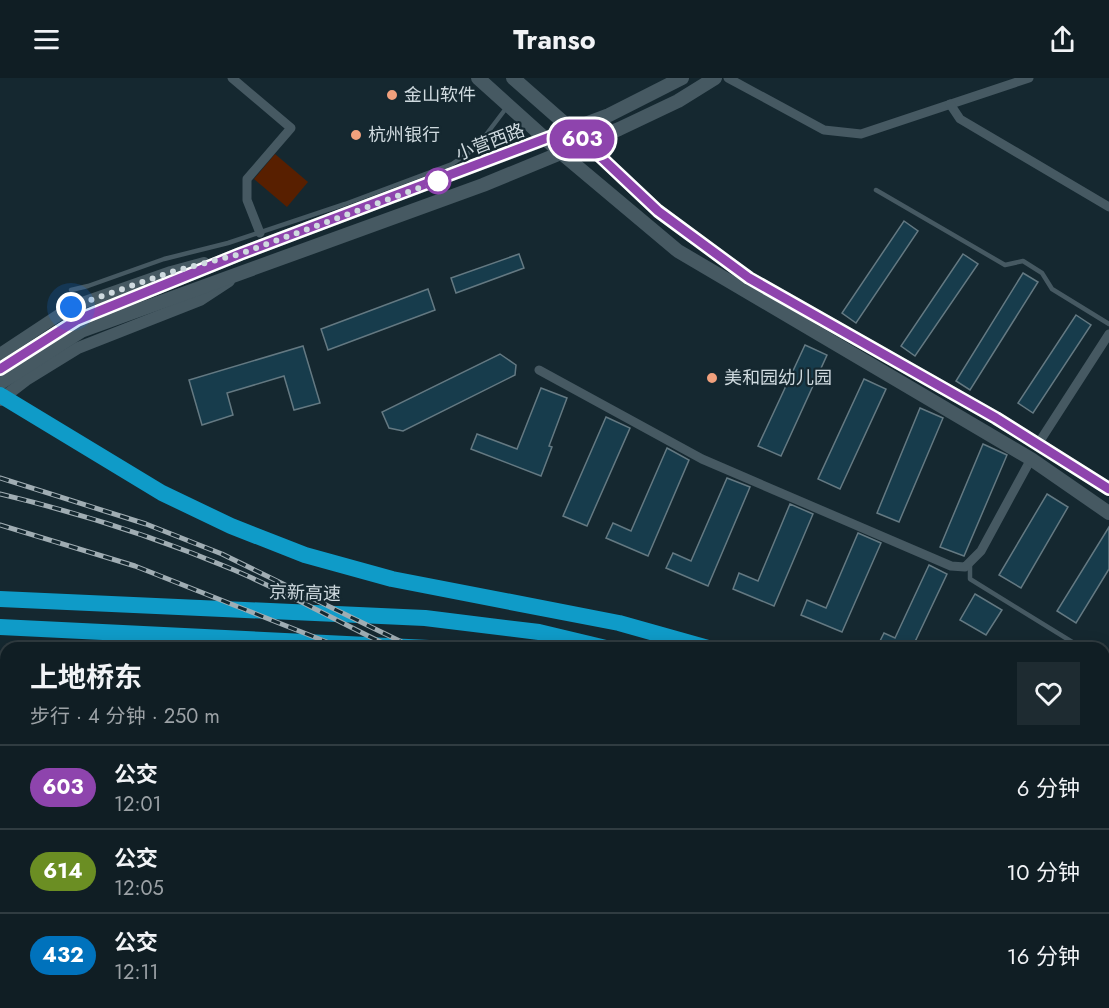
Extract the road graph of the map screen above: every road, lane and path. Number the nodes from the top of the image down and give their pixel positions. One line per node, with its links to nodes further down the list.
1 (232, 78): 17 (street)
2 (478, 78): 9 (main road)
3 (513, 78): 10 (main road)
4 (682, 78): 10 (main road, 小营西路)
5 (715, 78): 12 (main road, 小营西路)
6 (728, 78): 8 (street)
7 (1029, 78): 8 (street)
8 (950, 104): 15 (street)
9 (508, 105): 11 (main road); 16 (lane)
10 (571, 129): 11 (main road, 小营西路); 12 (street)
11 (546, 140): 13 (main road); 16 (main road, 小营西路)
12 (585, 142): 13 (main road, 小营西路); 29 (main road)
13 (560, 152): 19 (main road, 小营西路); 30 (main road)
14 (876, 190): 21 (lane)
15 (1109, 207)
16 (347, 209): 17 (lane); 18 (main road, 小营西路)
17 (260, 233): 20 (lane)
18 (240, 254): 23 (street, 小营西路); 24 (main road, 小营西路)
19 (247, 269): 26 (main road, 小营西路); 28 (street, 小营西路)
20 (71, 290)
21 (1109, 324)
22 (1109, 334): 29 (street)
23 (0, 354)
24 (0, 369)
25 (539, 370): 33 (street)
26 (0, 383)
27 (0, 394): 38 (highway)
28 (0, 399)
29 (1038, 444): 31 (main road)
30 (1031, 459): 32 (main road); 33 (street)
31 (1109, 489)
32 (1109, 513)
33 (970, 562): 39 (lane)
34 (0, 599): 37 (highway, 京新高速)
35 (0, 627): 36 (highway)
36 (306, 642)
37 (581, 642)
38 (687, 642)
39 (1072, 642)

